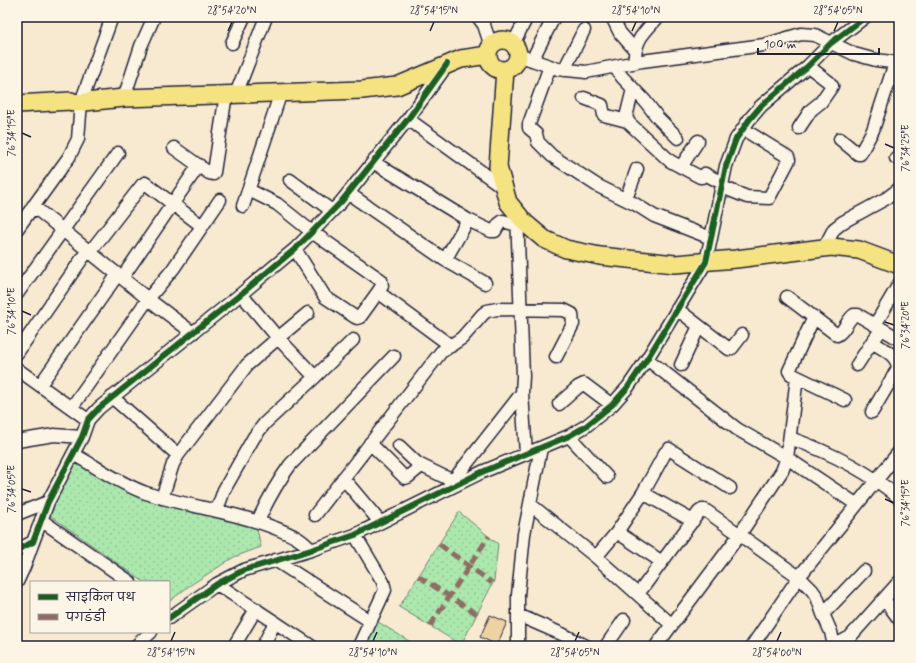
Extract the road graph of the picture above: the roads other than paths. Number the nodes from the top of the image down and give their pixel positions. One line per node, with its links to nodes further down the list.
1 (154, 17): 28 (street)
2 (244, 17): 12 (street)
3 (266, 17): 27 (street)
4 (527, 17): 16 (street)
5 (554, 17): 16 (street)
6 (658, 17): 15 (street)
7 (865, 17): 13 (street)
8 (110, 18): 30 (street)
9 (613, 19): 15 (street)
10 (484, 20): 14 (street)
11 (584, 30): 24 (street)
12 (232, 43)
13 (831, 43): 17 (street); 18 (street); 21 (street)
14 (490, 50): 16 (highway); 19 (highway); 23 (highway)
15 (635, 50): 17 (street)
16 (521, 53): 20 (street); 23 (highway)
17 (634, 63): 22 (street)
18 (897, 63): 38 (street)
19 (447, 64): 26 (highway); 33 (street)
20 (550, 66): 24 (street); 52 (street)
21 (808, 66): 35 (street); 36 (street)
22 (615, 67): 24 (street); 25 (street)
23 (505, 70): 48 (highway)
24 (564, 70)
25 (633, 89): 34 (street); 37 (street)
26 (281, 92): 27 (highway); 50 (street)
27 (231, 94): 28 (highway); 43 (street)
28 (124, 98): 30 (highway)
29 (584, 98): 34 (street)
30 (78, 103): 31 (highway); 32 (highway); 55 (street)
31 (17, 104)
32 (17, 112)
33 (408, 119): 42 (street); 48 (street)
34 (627, 121): 44 (street)
35 (798, 128)
36 (742, 129): 47 (street); 47 (street)
37 (678, 138)
38 (840, 139)
39 (698, 141): 44 (street)
40 (174, 148): 43 (street)
41 (118, 153): 62 (street)
42 (373, 162): 51 (street); 59 (street)
43 (199, 165): 54 (street)
44 (681, 167): 47 (street)
45 (638, 169): 52 (street)
46 (290, 180): 57 (street)
47 (722, 185): 64 (street)
48 (504, 188): 58 (highway)
49 (899, 189): 65 (street)
50 (249, 190): 56 (street); 63 (street)
51 (348, 193): 57 (street); 68 (street)
52 (626, 199): 64 (street)
53 (220, 200): 60 (street)
54 (172, 204): 60 (street); 67 (street); 71 (street)
55 (33, 206): 61 (street); 62 (street)
56 (243, 206)
57 (332, 211): 63 (street)
58 (517, 219): 59 (street); 69 (highway); 80 (street)
59 (468, 220): 68 (street)
60 (202, 226): 78 (street)
61 (17, 229)
62 (63, 230): 67 (street); 75 (street)
63 (312, 232): 66 (street); 74 (street)
64 (711, 238): 69 (street)
65 (824, 248): 69 (highway); 70 (highway)
66 (294, 249): 74 (street); 76 (street)
67 (89, 251): 71 (street); 92 (street)
68 (445, 260): 72 (street)
69 (706, 262): 79 (street)
70 (899, 265)
71 (120, 276): 78 (street); 101 (street)
72 (485, 283)
73 (899, 284): 84 (street)
74 (378, 292): 91 (street)
75 (17, 294)
76 (241, 294): 85 (street); 87 (street)
77 (787, 297): 82 (street)
78 (148, 298): 85 (street); 107 (street)
79 (677, 309): 83 (street); 95 (street)
80 (520, 310): 91 (street); 94 (street); 102 (street)
81 (308, 313): 87 (street)
82 (814, 317): 84 (street); 100 (street)
83 (699, 326): 86 (street); 96 (street)
84 (878, 327): 88 (street); 90 (street)
85 (194, 333): 103 (street)
86 (742, 335)
87 (278, 338): 99 (street); 120 (street)
88 (899, 339)
89 (353, 340): 99 (street)
90 (872, 342): 97 (street); 108 (street)
91 (451, 346): 114 (street)
92 (17, 353)
93 (394, 356): 138 (street)
94 (556, 357)
95 (647, 359): 106 (street); 121 (street)
96 (682, 365)
97 (857, 365)
98 (17, 369): 101 (street)
99 (315, 377): 134 (street)
100 (797, 377): 104 (street); 112 (street)
101 (40, 385): 107 (street)
102 (522, 393): 119 (street); 126 (street)
103 (112, 397): 109 (street); 120 (street)
104 (845, 400)
105 (559, 404): 106 (street)
106 (612, 405): 110 (street)
107 (72, 408): 109 (street)
108 (872, 412)
109 (88, 420): 111 (street)
110 (569, 436): 116 (street); 123 (street)
111 (82, 437): 113 (street); 118 (street)
112 (790, 438): 121 (street); 125 (street)
113 (17, 441)
114 (370, 443): 122 (street); 124 (street)
115 (400, 446): 122 (street)
116 (541, 448): 119 (street); 133 (street)
117 (899, 452): 125 (street)
118 (73, 454): 129 (street); 131 (street)
119 (526, 454): 126 (street)
120 (178, 455): 129 (street)
121 (787, 458): 132 (street); 142 (street)
122 (421, 466): 126 (street)
123 (607, 477)
124 (343, 478): 136 (street); 140 (street)
125 (876, 480): 130 (street); 132 (street)
126 (450, 484): 140 (street)
127 (730, 488): 128 (street)
128 (644, 493): 139 (street); 141 (street)
129 (162, 498): 134 (street)
130 (899, 498)
131 (48, 502): 135 (street); 137 (street)
132 (856, 504): 151 (street)
133 (531, 505): 147 (street); 161 (street)
134 (217, 510): 138 (street)
135 (17, 514)
136 (314, 515)
137 (41, 520): 144 (street); 152 (street)
138 (258, 521): 146 (street)
139 (693, 521): 142 (street); 149 (street)
140 (380, 522): 143 (street)
141 (616, 532): 147 (street); 149 (street)
142 (740, 534): 151 (street); 166 (street)
143 (355, 535): 146 (street); 164 (street)
144 (33, 542): 145 (street); 153 (street)
145 (17, 550)
146 (311, 550): 148 (street)
147 (596, 557): 156 (street)
148 (274, 560): 155 (street); 164 (street)
149 (662, 562): 156 (street)
150 (864, 571): 160 (street)
151 (799, 577): 160 (street); 178 (street)
152 (129, 581)
153 (17, 582)
154 (899, 582): 157 (street)
155 (217, 584): 158 (street); 159 (street)
156 (638, 594): 166 (street)
157 (884, 599): 162 (street); 168 (street)
158 (256, 609): 165 (street); 170 (street)
159 (171, 613)
160 (823, 614): 168 (street)
161 (518, 615): 174 (street); 175 (street)
162 (899, 619)
163 (624, 620): 176 (street)
164 (370, 621): 173 (street)
165 (275, 622): 171 (street); 172 (street)
166 (672, 624): 177 (street)
167 (150, 633): 169 (street)
168 (834, 644)
169 (136, 646)
170 (234, 646)
171 (263, 646)
172 (311, 646)
173 (359, 646)
174 (518, 646)
175 (586, 646)
176 (606, 646)
177 (656, 646)
178 (752, 646)

